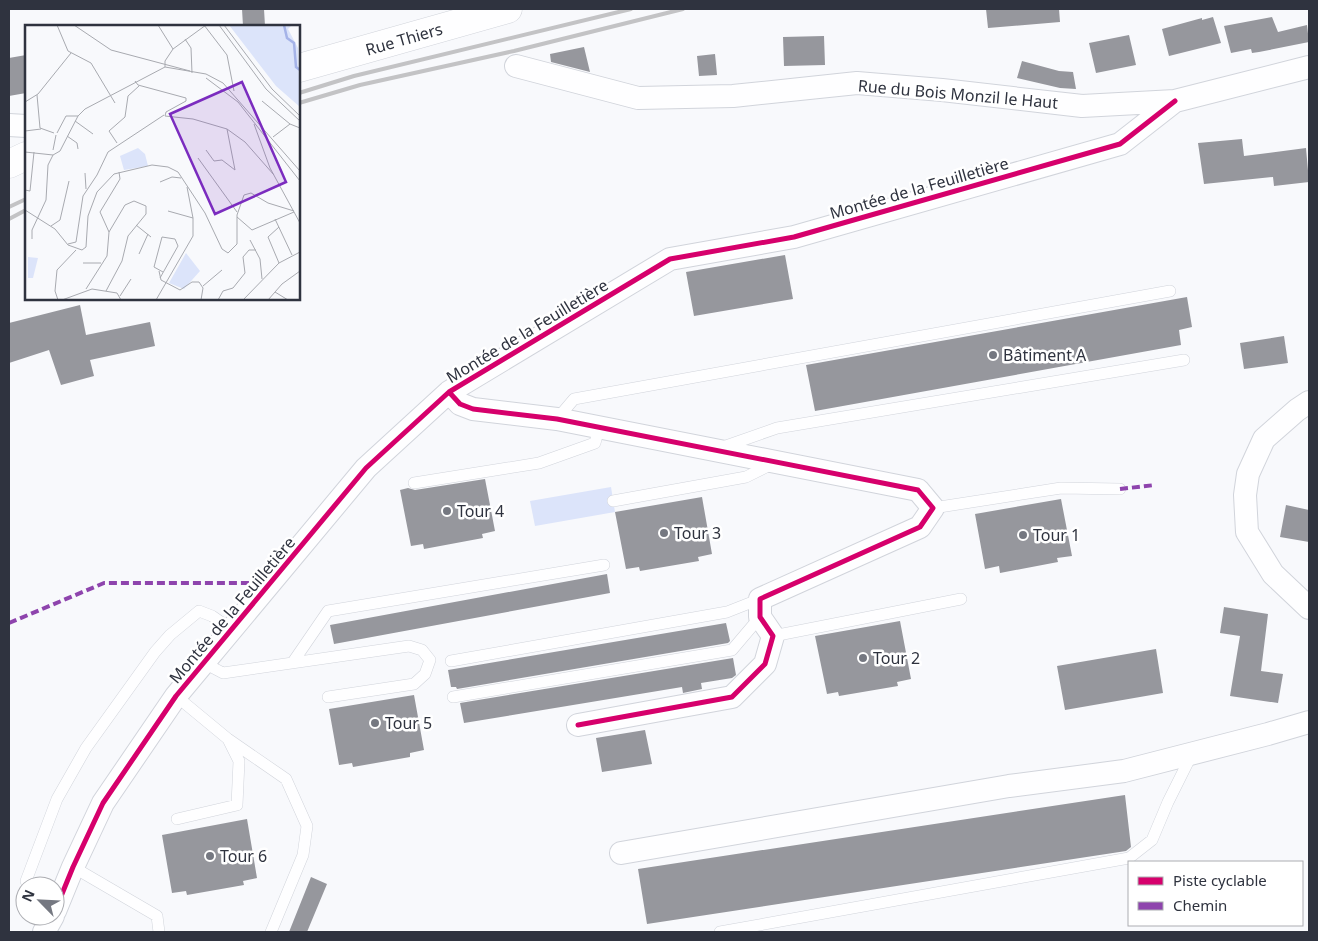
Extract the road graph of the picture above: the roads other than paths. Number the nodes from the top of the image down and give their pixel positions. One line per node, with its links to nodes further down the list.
1 (508, 9): 3 (street, Rue Thiers)
2 (516, 66): 5 (street, Rue du Bois Monzil le Haut)
3 (300, 68)
4 (1309, 68): 5 (street, Rue du Bois Monzil le Haut)
5 (1175, 101): 12 (street, Montée de la Feuilletière)
6 (9, 125): 7 (street)
7 (25, 126)
8 (25, 156): 9 (street)
9 (9, 164)
10 (1170, 291): 14 (lane)
11 (1184, 360): 16 (lane)
12 (448, 392): 14 (street); 26 (street, Montée de la Feuilletière)
13 (1309, 402): 25 (street)
14 (557, 419): 15 (street)
15 (599, 428): 16 (street); 18 (lane)
16 (713, 450): 17 (street)
17 (776, 462): 20 (lane); 21 (street)
18 (414, 483)
19 (1120, 489): 21 (lane)
20 (613, 501)
21 (933, 508): 24 (street)
22 (604, 564): 30 (lane)
23 (961, 599): 27 (lane)
24 (760, 608): 27 (street); 28 (lane); 33 (lane)
25 (1309, 608)
26 (232, 630): 29 (street, Montée de la Feuilletière); 41 (lane)
27 (773, 636): 35 (street)
28 (450, 661)
29 (204, 662): 30 (lane); 31 (street, Montée de la Feuilletière)
30 (293, 662): 32 (lane)
31 (176, 696): 36 (lane); 40 (street, Montée de la Feuilletière)
32 (328, 697)
33 (453, 697)
34 (1309, 722): 37 (street)
35 (578, 724)
36 (228, 739): 38 (lane); 44 (lane)
37 (1192, 754): 39 (street); 45 (lane)
38 (177, 819)
39 (621, 853)
40 (73, 867): 42 (street, Montée de la Feuilletière); 43 (lane)
41 (28, 876)
42 (65, 887)
43 (159, 932)
44 (271, 932)
45 (720, 932)

